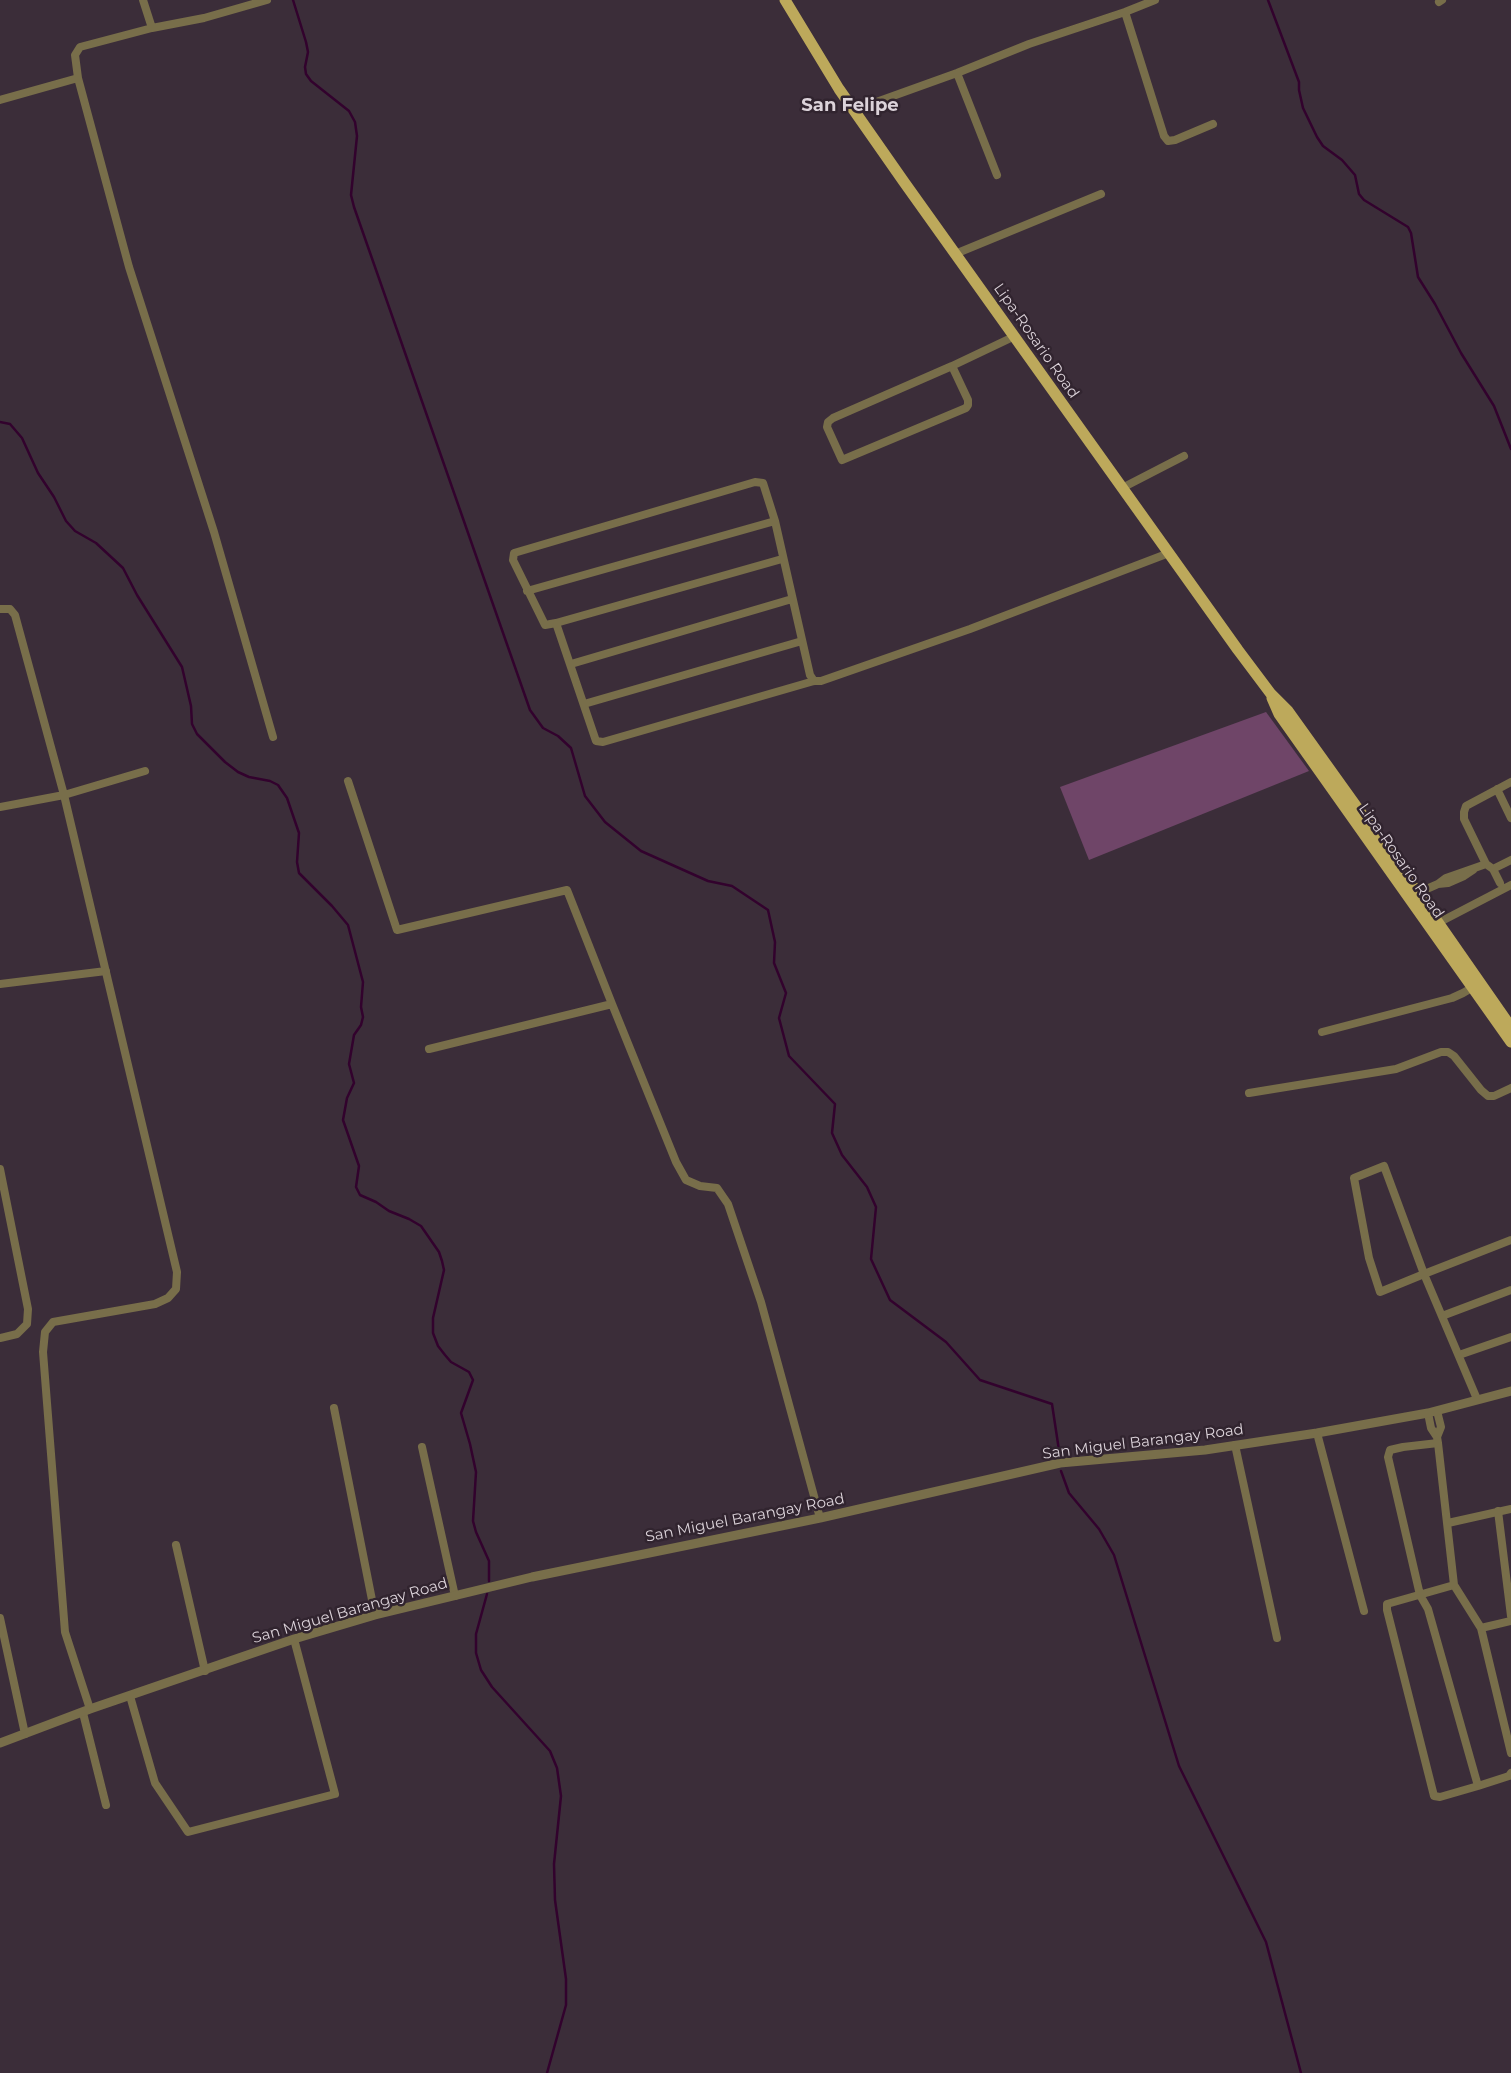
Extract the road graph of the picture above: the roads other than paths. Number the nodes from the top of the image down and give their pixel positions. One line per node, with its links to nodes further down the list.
1 (144, 0): 6 (street)
2 (267, 0): 6 (street)
3 (785, 0): 10 (main road, Lipa-Rosario Road)
4 (1155, 0): 5 (street)
5 (1124, 12): 7 (street); 11 (street)
6 (152, 28): 8 (street)
7 (958, 73): 10 (street); 12 (street)
8 (78, 78): 9 (street); 30 (street)
9 (0, 100)
10 (854, 110): 14 (main road, Lipa-Rosario Road)
11 (1212, 124)
12 (997, 175)
13 (1101, 194): 14 (street)
14 (955, 254): 15 (main road, Lipa-Rosario Road)
15 (1014, 337): 16 (street); 18 (main road, Lipa-Rosario Road)
16 (952, 366): 16 (street)
17 (1184, 456): 18 (street)
18 (1122, 488): 20 (main road, Lipa-Rosario Road)
19 (775, 521): 21 (street); 22 (street); 22 (street)
20 (1169, 553): 28 (street); 42 (main road, Lipa-Rosario Road)
21 (782, 559): 23 (street); 25 (street)
22 (527, 591): 25 (street)
23 (792, 599): 26 (street); 27 (street)
24 (0, 608): 35 (street)
25 (556, 623): 27 (street)
26 (802, 641): 28 (street); 29 (street)
27 (571, 664): 29 (street)
28 (814, 681): 29 (street)
29 (584, 704)
30 (273, 737)
31 (144, 771): 35 (street)
32 (348, 781): 47 (street)
33 (1511, 782): 34 (street)
34 (1497, 789): 37 (street); 39 (street)
35 (64, 795): 36 (street); 44 (street)
36 (0, 807)
37 (1511, 818)
38 (1511, 860): 39 (street)
39 (1489, 867): 40 (street); 42 (street)
40 (1500, 883)
41 (1511, 885): 43 (street)
42 (1413, 896): 43 (main road, Lipa-Rosario Road)
43 (1434, 925): 46 (main road, Lipa-Rosario Road)
44 (106, 971): 45 (street); 88 (street)
45 (0, 984)
46 (1475, 985): 48 (main road, Lipa-Rosario Road); 49 (street); 50 (main road, Lipa-Rosario Road)
47 (612, 1004): 51 (street); 72 (street)
48 (1511, 1027)
49 (1322, 1032)
50 (1511, 1042)
51 (429, 1050)
52 (1511, 1088): 53 (street)
53 (1249, 1093)
54 (0, 1169): 60 (street)
55 (1511, 1240): 56 (street)
56 (1424, 1274): 56 (street); 58 (street)
57 (1511, 1290): 58 (street)
58 (1442, 1316): 61 (street)
59 (1511, 1337): 61 (street)
60 (0, 1338)
61 (1458, 1355): 63 (street)
62 (1511, 1391): 63 (street, San Miguel Barangay Road)
63 (1477, 1399): 65 (street, San Miguel Barangay Road)
64 (334, 1408): 79 (street)
65 (1433, 1412): 66 (street, San Miguel Barangay Road); 67 (street)
66 (1317, 1432): 68 (street, San Miguel Barangay Road); 78 (street)
67 (1438, 1440): 73 (street); 76 (street)
68 (1234, 1445): 72 (street, San Miguel Barangay Road); 84 (street)
69 (422, 1447): 77 (street)
70 (1511, 1509): 71 (street)
71 (1498, 1511): 73 (street); 80 (street)
72 (820, 1518): 77 (street, San Miguel Barangay Road)
73 (1448, 1523): 75 (street)
74 (176, 1545): 86 (street)
75 (1454, 1585): 76 (street); 83 (street)
76 (1420, 1595): 93 (street); 93 (street)
77 (455, 1596): 79 (street, San Miguel Barangay Road)
78 (1364, 1611)
79 (374, 1616): 85 (street, San Miguel Barangay Road)
80 (1511, 1616)
81 (0, 1618): 89 (street)
82 (1511, 1621): 83 (street)
83 (1481, 1628): 91 (street)
84 (1277, 1638)
85 (294, 1639): 86 (street, San Miguel Barangay Road); 87 (street)
86 (205, 1671): 87 (street, San Miguel Barangay Road)
87 (130, 1696): 88 (street, San Miguel Barangay Road)
88 (87, 1711): 89 (street, San Miguel Barangay Road); 94 (street)
89 (25, 1734): 90 (street, San Miguel Barangay Road)
90 (0, 1743)
91 (1511, 1754)
92 (1511, 1773): 93 (street)
93 (1478, 1786)
94 (106, 1805)

